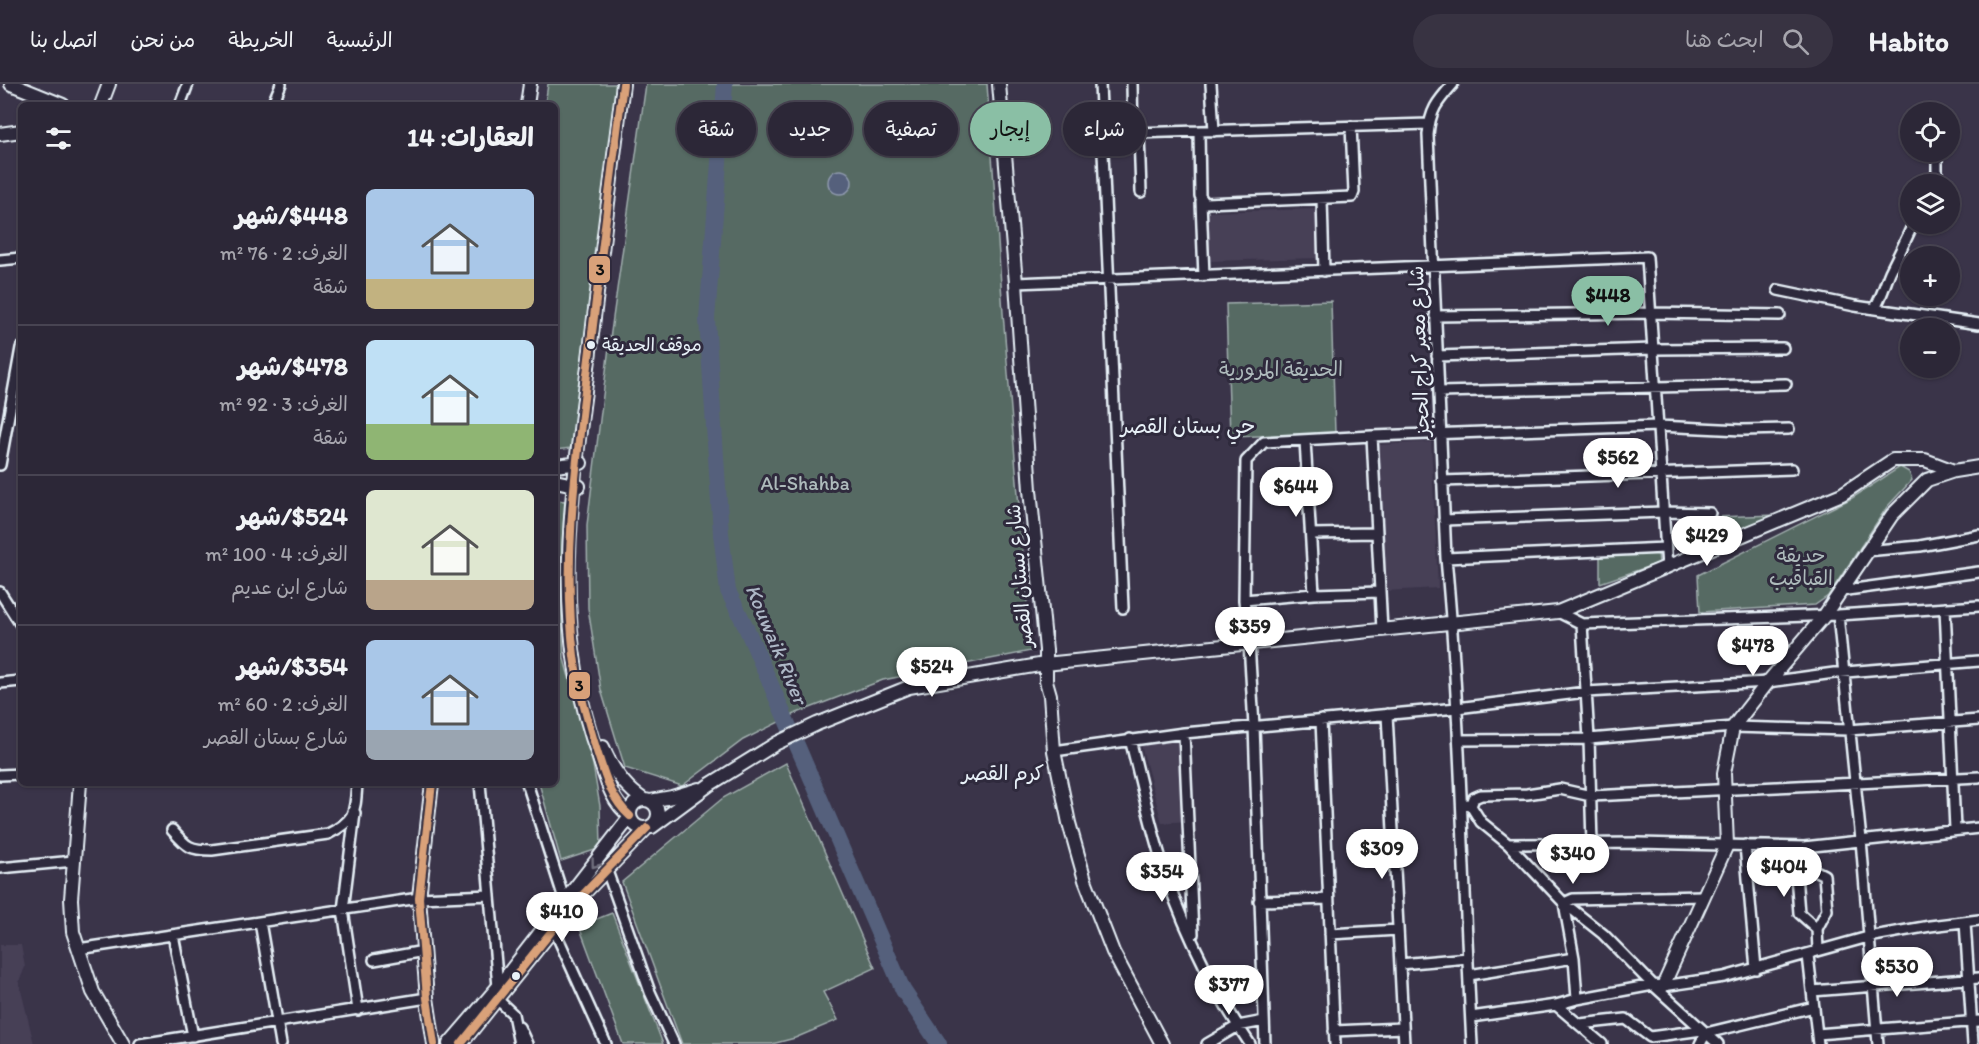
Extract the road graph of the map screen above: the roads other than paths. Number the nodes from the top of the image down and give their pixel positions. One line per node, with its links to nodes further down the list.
1 (109, 84): 14 (main road)
2 (188, 84): 15 (street)
3 (281, 84): 16 (street)
4 (530, 84): 17 (main road)
5 (623, 84): 58 (main road)
6 (630, 84): 58 (main road)
7 (999, 84): 39 (main road, شارع بستان القصر)
8 (1101, 84): 18 (street)
9 (1132, 84): 19 (street)
10 (1210, 84): 22 (street)
11 (1453, 84): 20 (street, شارع معبر كراج الحجز)
12 (18, 85): 13 (main road)
13 (56, 102)
14 (102, 102)
15 (181, 102)
16 (273, 102)
17 (527, 102)
18 (1102, 102)
19 (1133, 102)
20 (1429, 124): 21 (street); 35 (street, شارع معبر كراج الحجز)
21 (1351, 126): 22 (street); 30 (street)
22 (1214, 130): 24 (street)
23 (18, 131): 26 (main road)
24 (1199, 131): 25 (street); 31 (street)
25 (1146, 133)
26 (0, 134)
27 (1104, 156): 38 (street)
28 (1138, 156): 29 (street)
29 (1141, 192)
30 (1322, 199): 31 (street); 36 (street)
31 (1201, 201): 37 (street)
32 (1909, 234): 41 (street)
33 (18, 258): 34 (street)
34 (0, 260)
35 (1433, 267): 36 (street); 42 (street); 44 (street, شارع معبر كراج الحجز)
36 (1324, 271): 37 (street)
37 (1204, 276): 38 (street)
38 (1110, 280): 39 (street); 85 (street)
39 (1016, 283): 96 (main road, شارع بستان القصر)
40 (1778, 290): 41 (street)
41 (1875, 308): 45 (street)
42 (1651, 313): 43 (street); 44 (street); 47 (street)
43 (1780, 315)
44 (1435, 316): 48 (street, شارع معبر كراج الحجز)
45 (1979, 324)
46 (1783, 348): 47 (street)
47 (1653, 349): 48 (street); 51 (street)
48 (1437, 357): 52 (street, شارع معبر كراج الحجز)
49 (18, 365): 59 (street)
50 (1786, 384): 51 (street)
51 (1655, 387): 52 (street); 53 (street)
52 (1439, 392): 55 (street, شارع معبر كراج الحجز)
53 (1658, 426): 54 (street); 55 (street); 64 (street)
54 (1789, 429)
55 (1440, 435): 56 (street); 65 (street, شارع معبر كراج الحجز)
56 (1372, 436): 57 (street); 71 (street)
57 (1305, 440): 72 (street); 83 (street)
58 (579, 463): 60 (main road); 67 (main road)
59 (0, 465)
60 (558, 466)
61 (1979, 467): 63 (main road)
62 (1792, 469): 64 (street)
63 (1954, 471): 75 (main road); 77 (main road)
64 (1661, 474): 65 (street); 68 (street)
65 (1442, 481): 70 (street, شارع معبر كراج الحجز)
66 (558, 482): 67 (main road)
67 (576, 485): 129 (main road); 133 (main road)
68 (1663, 512): 69 (street); 70 (street); 74 (street)
69 (1710, 513)
70 (1444, 520): 76 (street, شارع معبر كراج الحجز)
71 (1377, 533): 72 (street); 81 (street)
72 (1311, 534): 82 (street)
73 (1979, 535): 75 (street)
74 (1665, 548): 76 (street); 77 (street)
75 (1866, 551): 79 (main road)
76 (1446, 558): 91 (street, شارع معبر كراج الحجز)
77 (1667, 568): 87 (main road)
78 (1979, 572): 79 (street)
79 (1840, 591): 89 (main road)
80 (0, 592): 90 (street)
81 (1380, 592): 82 (street); 93 (street)
82 (1314, 594): 83 (street)
83 (1244, 600): 94 (street)
84 (1979, 606): 86 (street)
85 (1123, 608)
86 (1945, 608): 88 (street); 97 (street)
87 (1558, 612): 91 (main road); 92 (street)
88 (1838, 615): 89 (street); 98 (street)
89 (1824, 616): 92 (street); 101 (main road)
90 (18, 620)
91 (1452, 624): 93 (main road); 103 (street, شارع معبر كراج الحجز)
92 (1582, 624): 102 (street)
93 (1382, 630): 94 (main road)
94 (1249, 643): 96 (main road); 108 (street)
95 (1979, 661): 97 (street)
96 (1045, 664): 115 (main road, شارع بستان القصر); 121 (main road)
97 (1948, 664): 98 (street); 107 (street)
98 (1844, 673): 101 (street); 110 (street)
99 (18, 681): 100 (street)
100 (0, 682)
101 (1768, 682): 102 (street); 109 (main road)
102 (1586, 692): 103 (street); 113 (street)
103 (1457, 708): 104 (street); 114 (street, شارع معبر كراج الحجز)
104 (1387, 714): 105 (street); 161 (street)
105 (1321, 720): 108 (street); 151 (street)
106 (1979, 720): 107 (street)
107 (1951, 723): 110 (street); 119 (street)
108 (1254, 726): 111 (street); 152 (street)
109 (1733, 727): 110 (street); 113 (street); 127 (main road)
110 (1849, 730): 120 (street)
111 (1184, 733): 112 (street); 165 (street)
112 (1130, 739): 115 (street); 165 (street)
113 (1589, 739): 114 (street); 128 (street)
114 (1459, 740): 130 (street, شارع معبر كراج الحجز)
115 (1054, 751): 210 (main road, شارع بستان القصر)
116 (18, 774): 117 (street)
117 (0, 775)
118 (1979, 777): 119 (street)
119 (1954, 778): 120 (street); 136 (street)
120 (1854, 784): 127 (street); 138 (street)
121 (709, 785): 129 (main road); 134 (main road)
122 (80, 786): 144 (main road)
123 (357, 786): 132 (street)
124 (432, 786): 150 (main road)
125 (480, 786): 148 (street)
126 (528, 786): 153 (street)
127 (1725, 790): 128 (street); 141 (main road)
128 (1591, 796): 131 (street); 140 (street)
129 (647, 800): 133 (main road); 134 (main road)
130 (1460, 800): 131 (street); 170 (street, شارع معبر كراج الحجز)
131 (1471, 806): 139 (street)
132 (355, 812): 137 (street); 155 (street)
133 (630, 817): 134 (main road); 153 (main road, one-way to 153)
134 (649, 828): 147 (main road)
135 (1979, 828): 136 (street)
136 (1955, 829): 138 (street)
137 (172, 830)
138 (1861, 840): 143 (street); 164 (street)
139 (1508, 844): 140 (street); 154 (street)
140 (1592, 844): 141 (street)
141 (1727, 844): 142 (street); 149 (main road)
142 (1745, 845): 143 (street); 174 (street)
143 (1804, 847): 145 (street)
144 (74, 861): 146 (street); 166 (main road)
145 (1808, 867): 160 (street); 160 (street)
146 (0, 868)
147 (607, 871): 159 (main road); 209 (street)
148 (490, 895): 150 (street); 179 (street)
149 (1703, 896): 154 (street); 177 (main road)
150 (419, 898): 155 (street); 168 (main road)
151 (1328, 899): 152 (street); 162 (street)
152 (1259, 901): 189 (street)
153 (565, 902): 179 (main road)
154 (1564, 903): 171 (street); 177 (street)
155 (343, 910): 157 (street); 186 (street)
156 (1979, 920): 158 (street)
157 (260, 922): 163 (street); 191 (street)
158 (1965, 922): 164 (street); 176 (street)
159 (554, 929): 183 (main road); 208 (street)
160 (1817, 929): 167 (street)
161 (1398, 930): 162 (street); 173 (street)
162 (1330, 934): 196 (street)
163 (173, 935): 166 (street); 198 (street)
164 (1868, 937): 167 (street); 178 (street)
165 (1194, 942): 193 (street)
166 (78, 949): 200 (main road)
167 (1818, 950): 169 (street)
168 (424, 951): 172 (street); 181 (main road)
169 (1808, 955): 174 (street); 180 (street)
170 (1468, 958): 173 (street); 175 (street, شارع معبر كراج الحجز)
171 (1574, 958): 175 (street); 182 (street)
172 (374, 960)
173 (1400, 964): 194 (street)
174 (1755, 969): 177 (street)
175 (1469, 975): 188 (street, شارع معبر كراج الحجز)
176 (1974, 978): 178 (street); 190 (street)
177 (1658, 986): 182 (street); 197 (street)
178 (1873, 986): 180 (street); 195 (street)
179 (498, 987): 204 (main road)
180 (1812, 991): 185 (street)
181 (427, 998): 186 (street); 203 (main road)
182 (1576, 999): 184 (street)
183 (498, 1000): 187 (street); 205 (main road)
184 (1556, 1005): 188 (street); 192 (street)
185 (1814, 1006): 197 (street); 199 (street)
186 (357, 1010): 191 (street)
187 (513, 1014): 206 (street); 207 (street)
188 (1471, 1017): 216 (street, شارع معبر كراج الحجز)
189 (1264, 1021): 193 (street); 213 (street)
190 (1976, 1022): 195 (street); 221 (street)
191 (276, 1023): 198 (street); 202 (street)
192 (1580, 1024): 197 (street); 217 (street)
193 (1238, 1026): 211 (street); 212 (street)
194 (1403, 1028): 196 (street); 215 (street)
195 (1877, 1030): 199 (street); 220 (street)
196 (1334, 1031): 214 (street)
197 (1704, 1032): 218 (street); 219 (street)
198 (193, 1036): 201 (street)
199 (1818, 1039)
200 (123, 1044)
201 (140, 1044)
202 (281, 1044)
203 (434, 1044)
204 (449, 1044)
205 (461, 1044)
206 (519, 1044)
207 (527, 1044)
208 (606, 1044)
209 (674, 1044)
210 (1162, 1044)
211 (1207, 1044)
212 (1250, 1044)
213 (1264, 1044)
214 (1335, 1044)
215 (1404, 1044)
216 (1472, 1044)
217 (1602, 1044)
218 (1700, 1044)
219 (1718, 1044)
220 (1878, 1044)
221 (1973, 1044)

